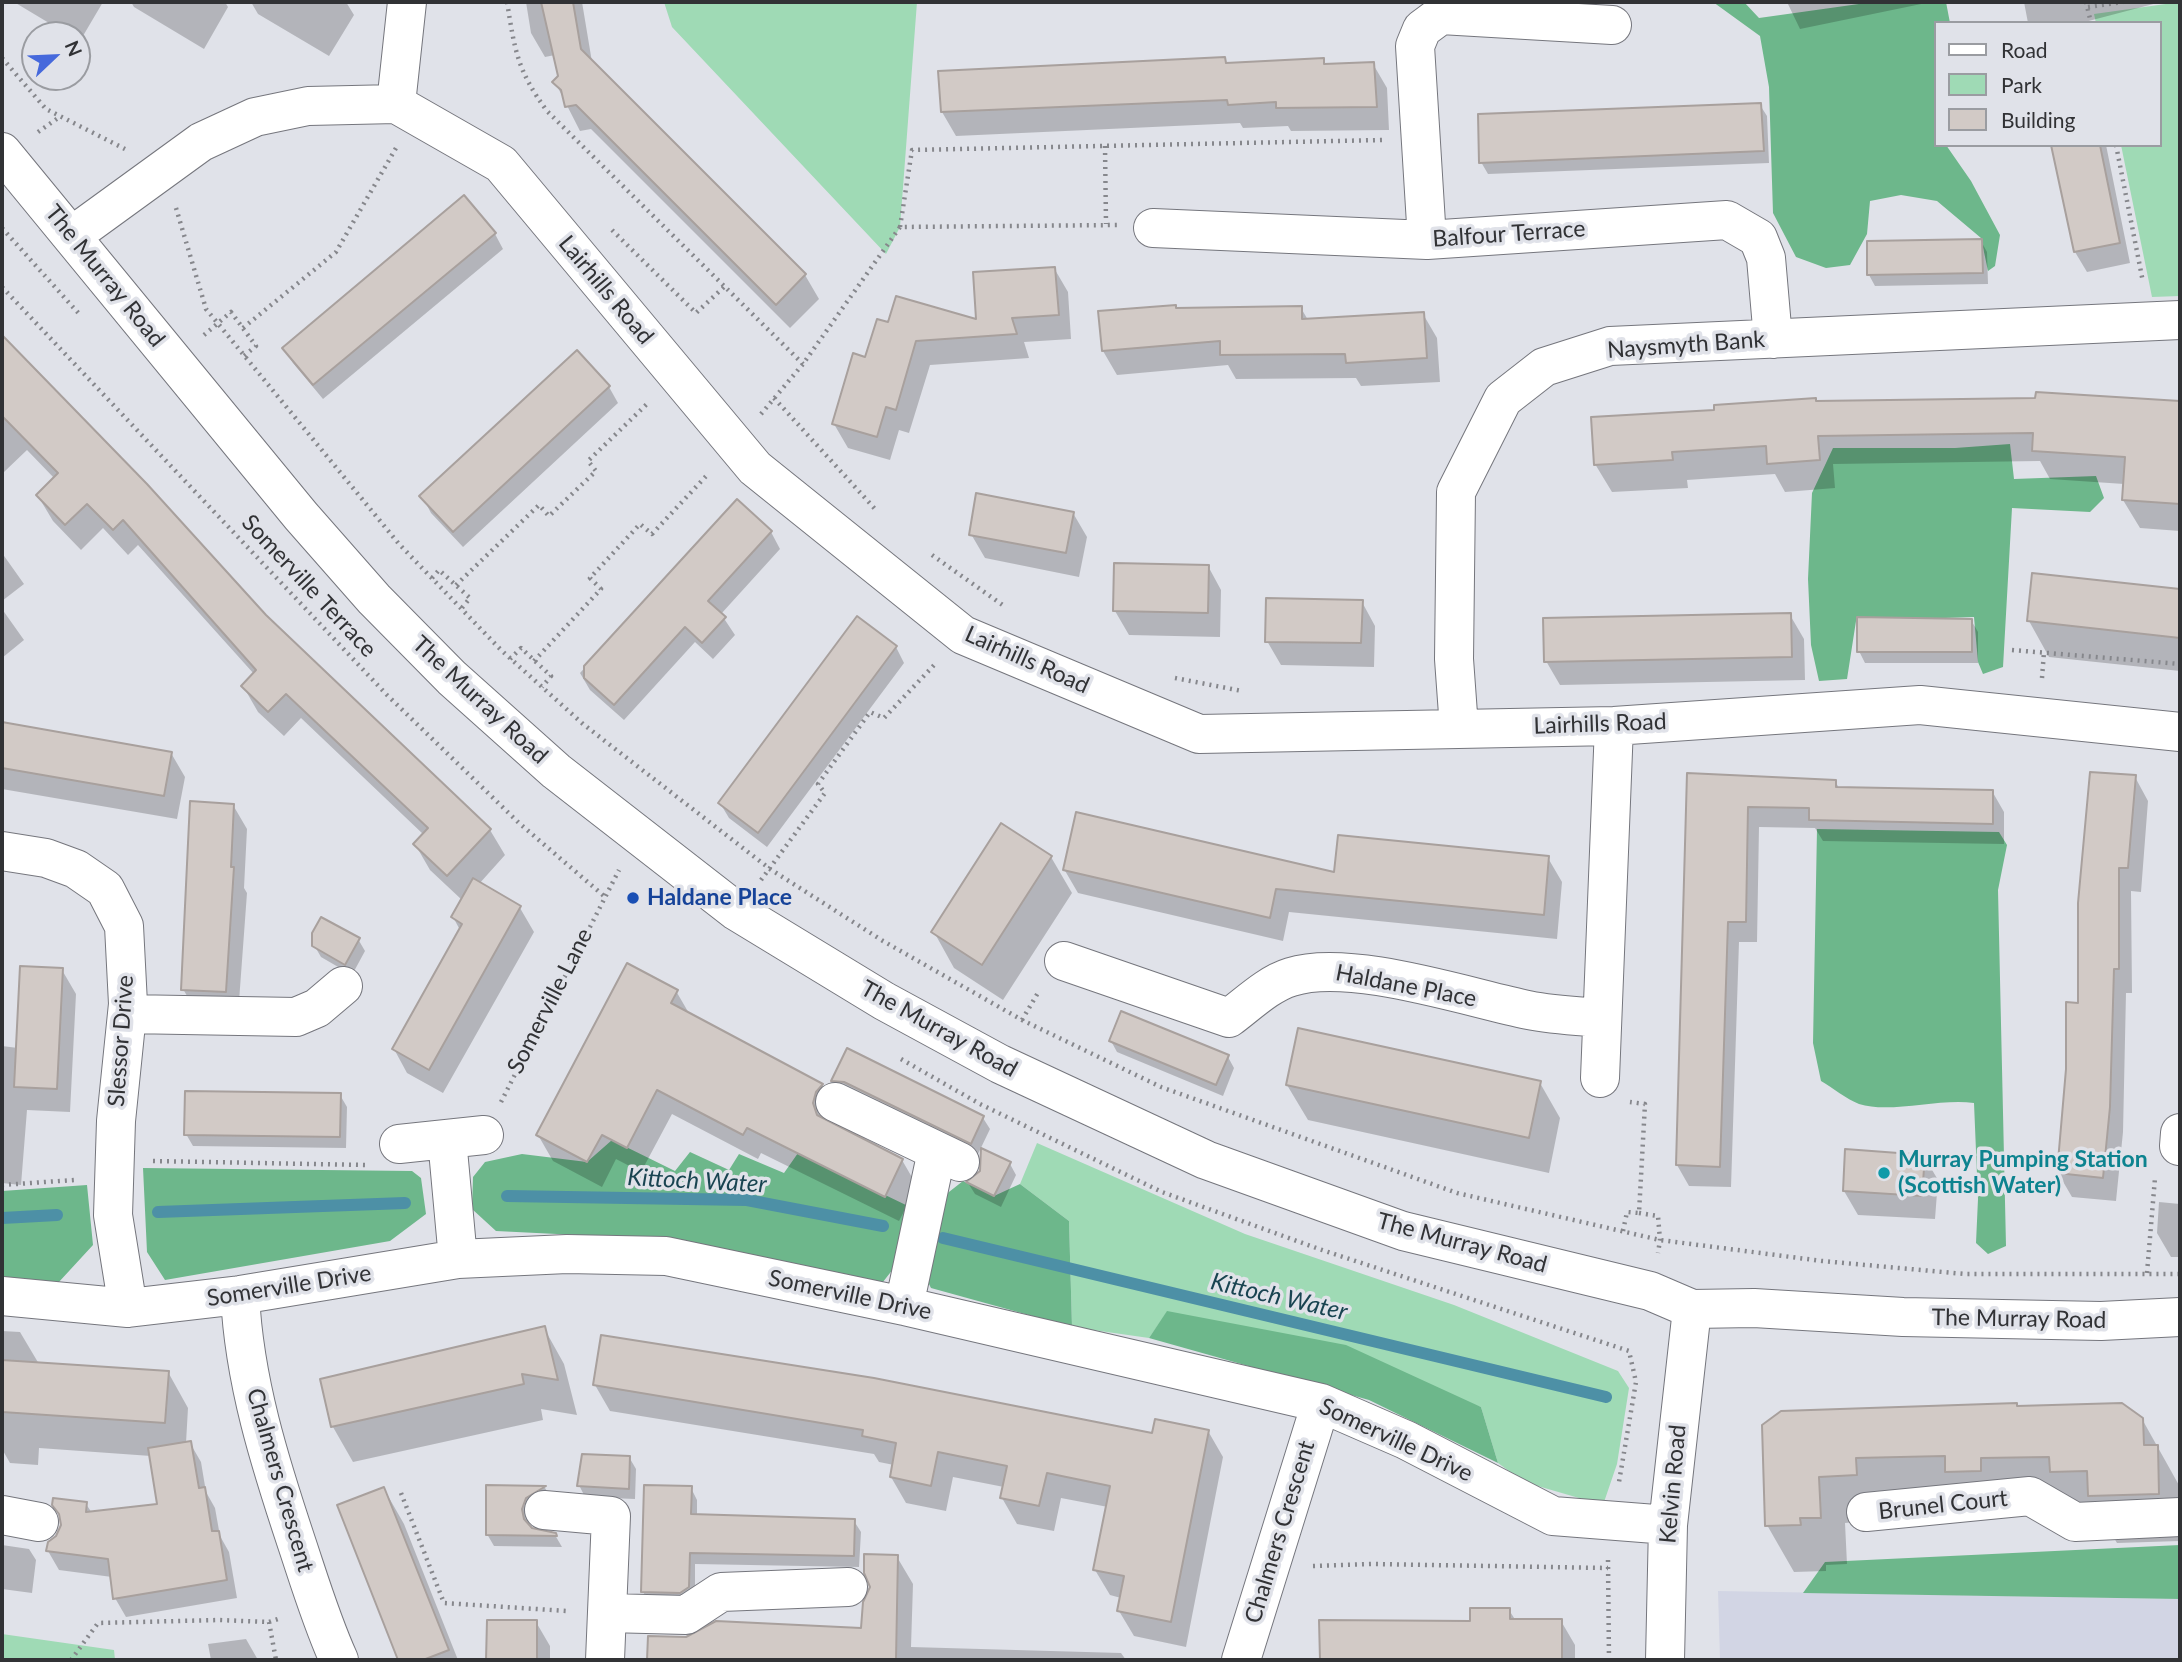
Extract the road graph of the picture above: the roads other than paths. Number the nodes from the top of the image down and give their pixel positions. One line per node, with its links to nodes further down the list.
1 (407, 2): 3 (street)
2 (1612, 25): 7 (street)
3 (406, 109): 6 (street); 11 (street, Lairhills Road)
4 (2, 152): 6 (street, The Murray Road)
5 (1153, 228): 7 (street, Balfour Terrace)
6 (73, 235): 26 (street, The Murray Road)
7 (1427, 240): 9 (street, Balfour Terrace)
8 (2180, 320): 9 (street, Naysmyth Bank)
9 (1773, 339): 11 (street, Naysmyth Bank)
10 (1614, 726): 11 (street, Lairhills Road); 12 (street, Lairhills Road); 17 (street)
11 (1460, 728)
12 (2180, 732)
13 (2, 851): 16 (street, Slessor Drive)
14 (1064, 961): 17 (street, Haldane Place)
15 (343, 986): 16 (street)
16 (127, 1014): 25 (street, Slessor Drive)
17 (1602, 1018): 18 (street)
18 (1600, 1078)
19 (835, 1102): 24 (street)
20 (399, 1144): 21 (street)
21 (458, 1259): 22 (street, Somerville Drive); 24 (street, Somerville Drive)
22 (240, 1295): 25 (street, Somerville Drive); 37 (street, Chalmers Crescent)
23 (2, 1296): 25 (street, Somerville Drive)
24 (904, 1306): 28 (street, Somerville Drive)
25 (128, 1308)
26 (1692, 1309): 27 (street, The Murray Road); 34 (street, Kelvin Road)
27 (2180, 1317)
28 (1321, 1403): 34 (street, Somerville Drive); 39 (street, Chalmers Crescent)
29 (544, 1510): 36 (street)
30 (1866, 1512): 32 (street, Brunel Court)
31 (2, 1515): 33 (street)
32 (2180, 1517)
33 (39, 1522)
34 (1668, 1525): 40 (street, Kelvin Road)
35 (848, 1587): 36 (street)
36 (607, 1613): 38 (street)
37 (339, 1660)
38 (605, 1660)
39 (1241, 1660)
40 (1665, 1660)

